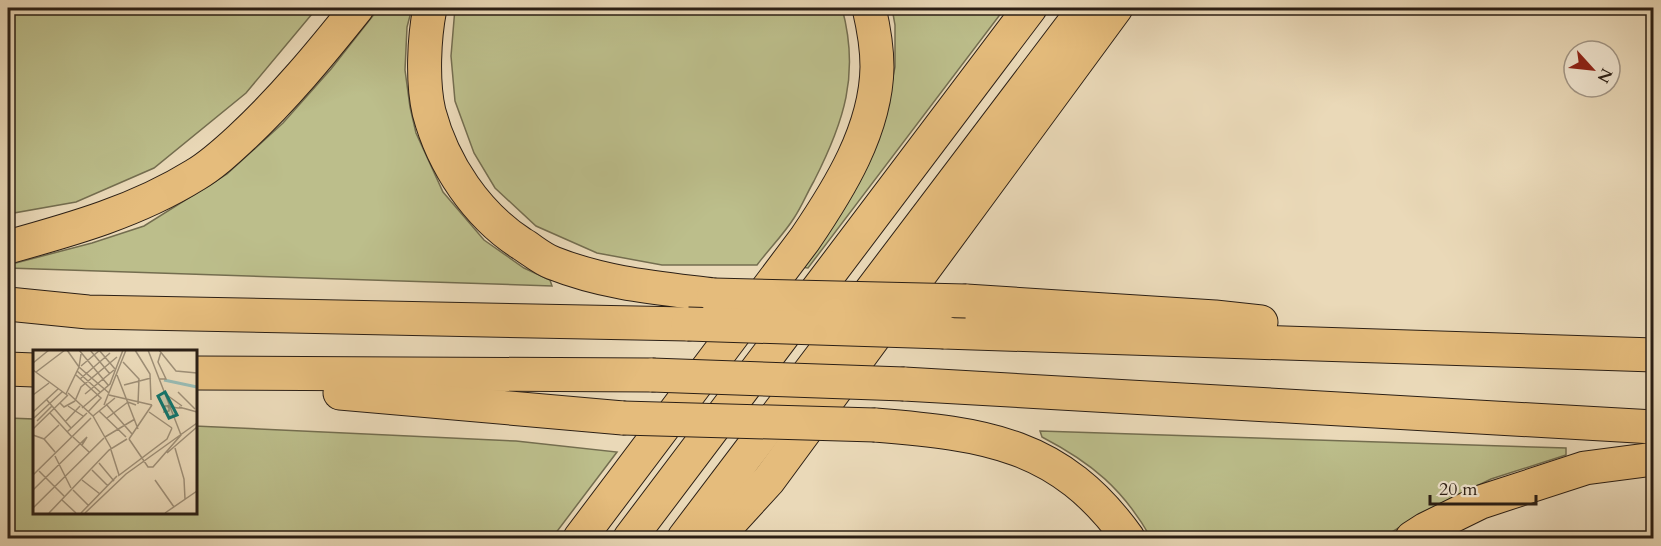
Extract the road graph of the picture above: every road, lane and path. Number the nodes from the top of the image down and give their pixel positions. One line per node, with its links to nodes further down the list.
1 (357, 8): 7 (highway)
2 (430, 8): 9 (highway, bridge)
3 (868, 8): 18 (highway)
4 (1030, 8): 19 (highway)
5 (1085, 8): 20 (highway)
6 (1116, 8): 17 (highway)
7 (8, 247)
8 (8, 304): 9 (highway, bridge)
9 (1519, 349): 10 (highway)
10 (1653, 355)
11 (8, 369): 12 (highway)
12 (33, 370)
13 (196, 373): 15 (highway, bridge)
14 (196, 381): 23 (highway, bridge)
15 (1653, 427)
16 (1653, 459): 24 (highway)
17 (769, 480): 21 (highway); 22 (highway)
18 (579, 538)
19 (630, 538)
20 (684, 538)
21 (716, 538)
22 (743, 538)
23 (1128, 538)
24 (1412, 538)

